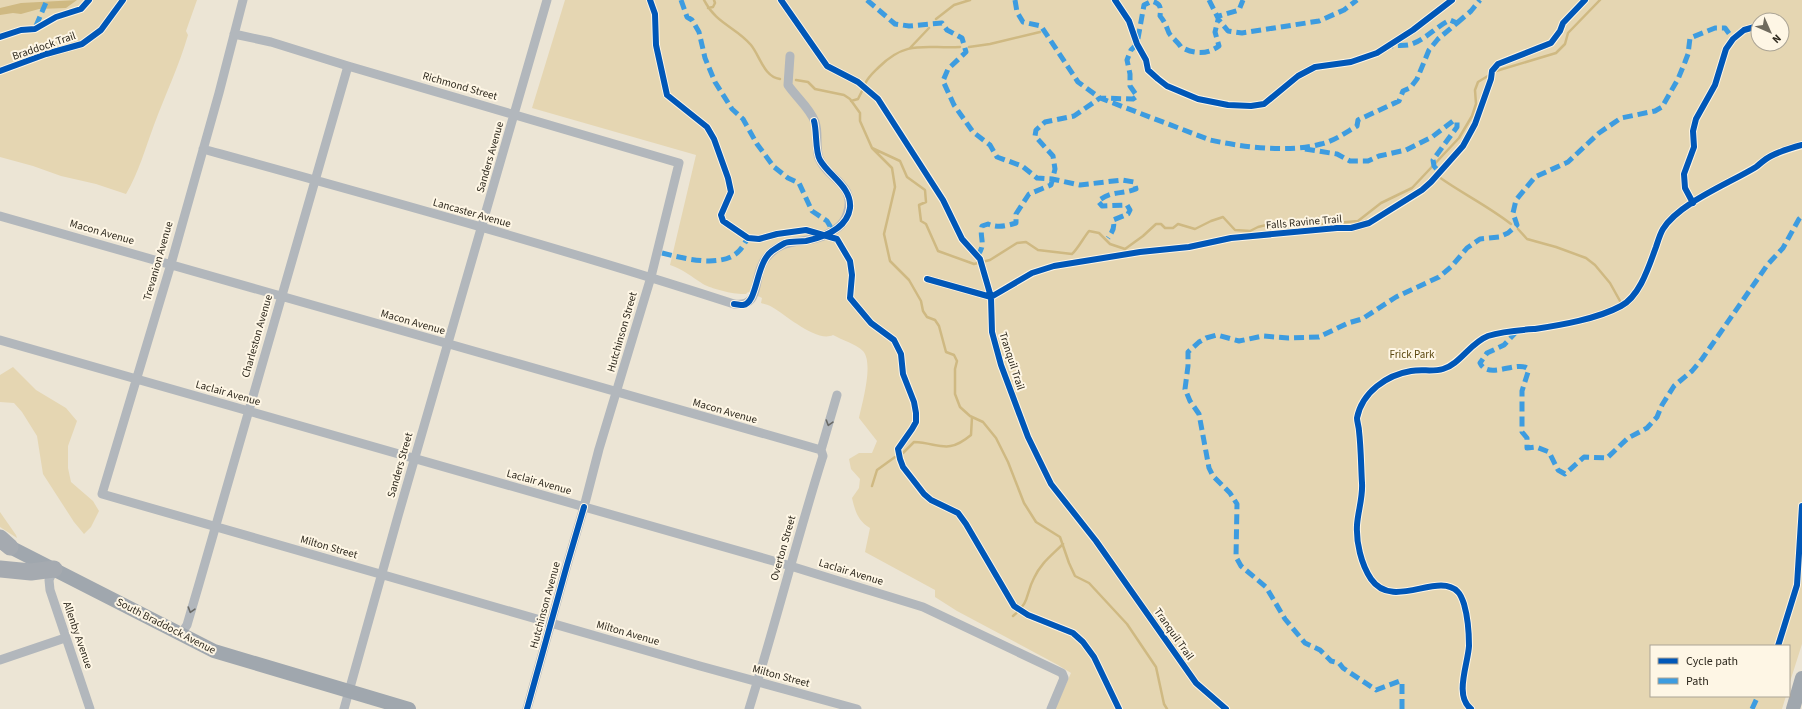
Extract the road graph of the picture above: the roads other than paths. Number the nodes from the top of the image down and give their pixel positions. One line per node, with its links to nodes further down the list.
1 (243, 0): 3 (street, Trevanion Avenue)
2 (547, 0): 6 (street, Sanders Avenue)
3 (234, 34): 5 (street, Richmond Street); 7 (street, Trevanion Avenue)
4 (790, 56): 13 (street, Lancaster Avenue)
5 (348, 66): 6 (street, Richmond Street); 9 (street, Charleston Avenue)
6 (514, 114): 8 (street, Richmond Street); 11 (street, Sanders Avenue)
7 (202, 149): 9 (street, Lancaster Avenue); 12 (street, Trevanion Avenue)
8 (679, 163): 13 (street, Hutchinson Street)
9 (314, 181): 11 (street, Lancaster Avenue); 14 (street, Charleston Avenue)
10 (0, 216): 12 (street, Macon Avenue)
11 (482, 228): 13 (street, Lancaster Avenue); 16 (street, Sanders Street)
12 (171, 264): 14 (street, Macon Avenue); 17 (street, Trevanion Avenue)
13 (651, 277): 18 (street, Hutchinson Street)
14 (281, 296): 16 (street, Macon Avenue); 20 (street, Charleston Avenue)
15 (0, 340): 17 (street, Laclair Avenue)
16 (448, 344): 18 (street, Macon Avenue); 22 (street, Sanders Street)
17 (137, 380): 20 (street, Laclair Avenue); 23 (street, Trevanion Avenue)
18 (617, 392): 21 (street, Macon Avenue); 24 (street, Hutchinson Street)
19 (837, 395): 21 (street, Overton Street, one-way to 21)
20 (248, 412): 22 (street, Laclair Avenue); 25 (street, Charleston Avenue)
21 (824, 454): 27 (street, Overton Street)
22 (415, 458): 24 (street, Laclair Avenue); 30 (street, Sanders Street)
23 (102, 494): 25 (street, Milton Street)
24 (584, 507): 27 (street, Laclair Avenue); 31 (street, Hutchinson Avenue)
25 (216, 527): 30 (street, Milton Street); 32 (street, Charleston Avenue, one-way to 32)
26 (3, 542): 29 (main road, South Braddock Avenue)
27 (791, 566): 37 (street, Overton Street); 45 (street, Laclair Avenue)
28 (0, 569): 29 (highway)
29 (54, 570): 32 (main road, South Braddock Avenue); 33 (street, Allenby Avenue)
30 (382, 575): 31 (street, Milton Street); 38 (street, Sanders Street)
31 (550, 623): 35 (street, Milton Avenue); 42 (street, Hutchinson Avenue)
32 (181, 634): 38 (main road, South Braddock Avenue)
33 (65, 638): 34 (street); 39 (street, Allenby Avenue)
34 (0, 660)
35 (700, 666): 37 (street, Milton Street)
36 (1802, 678): 46 (main road)
37 (758, 682): 43 (street, Overton Street); 44 (street, Milton Street)
38 (350, 692): 40 (street, Sanders Street); 41 (main road, South Braddock Avenue)
39 (90, 709)
40 (344, 709)
41 (409, 709)
42 (527, 709)
43 (750, 709)
44 (857, 709)
45 (1051, 709)
46 (1793, 709)

